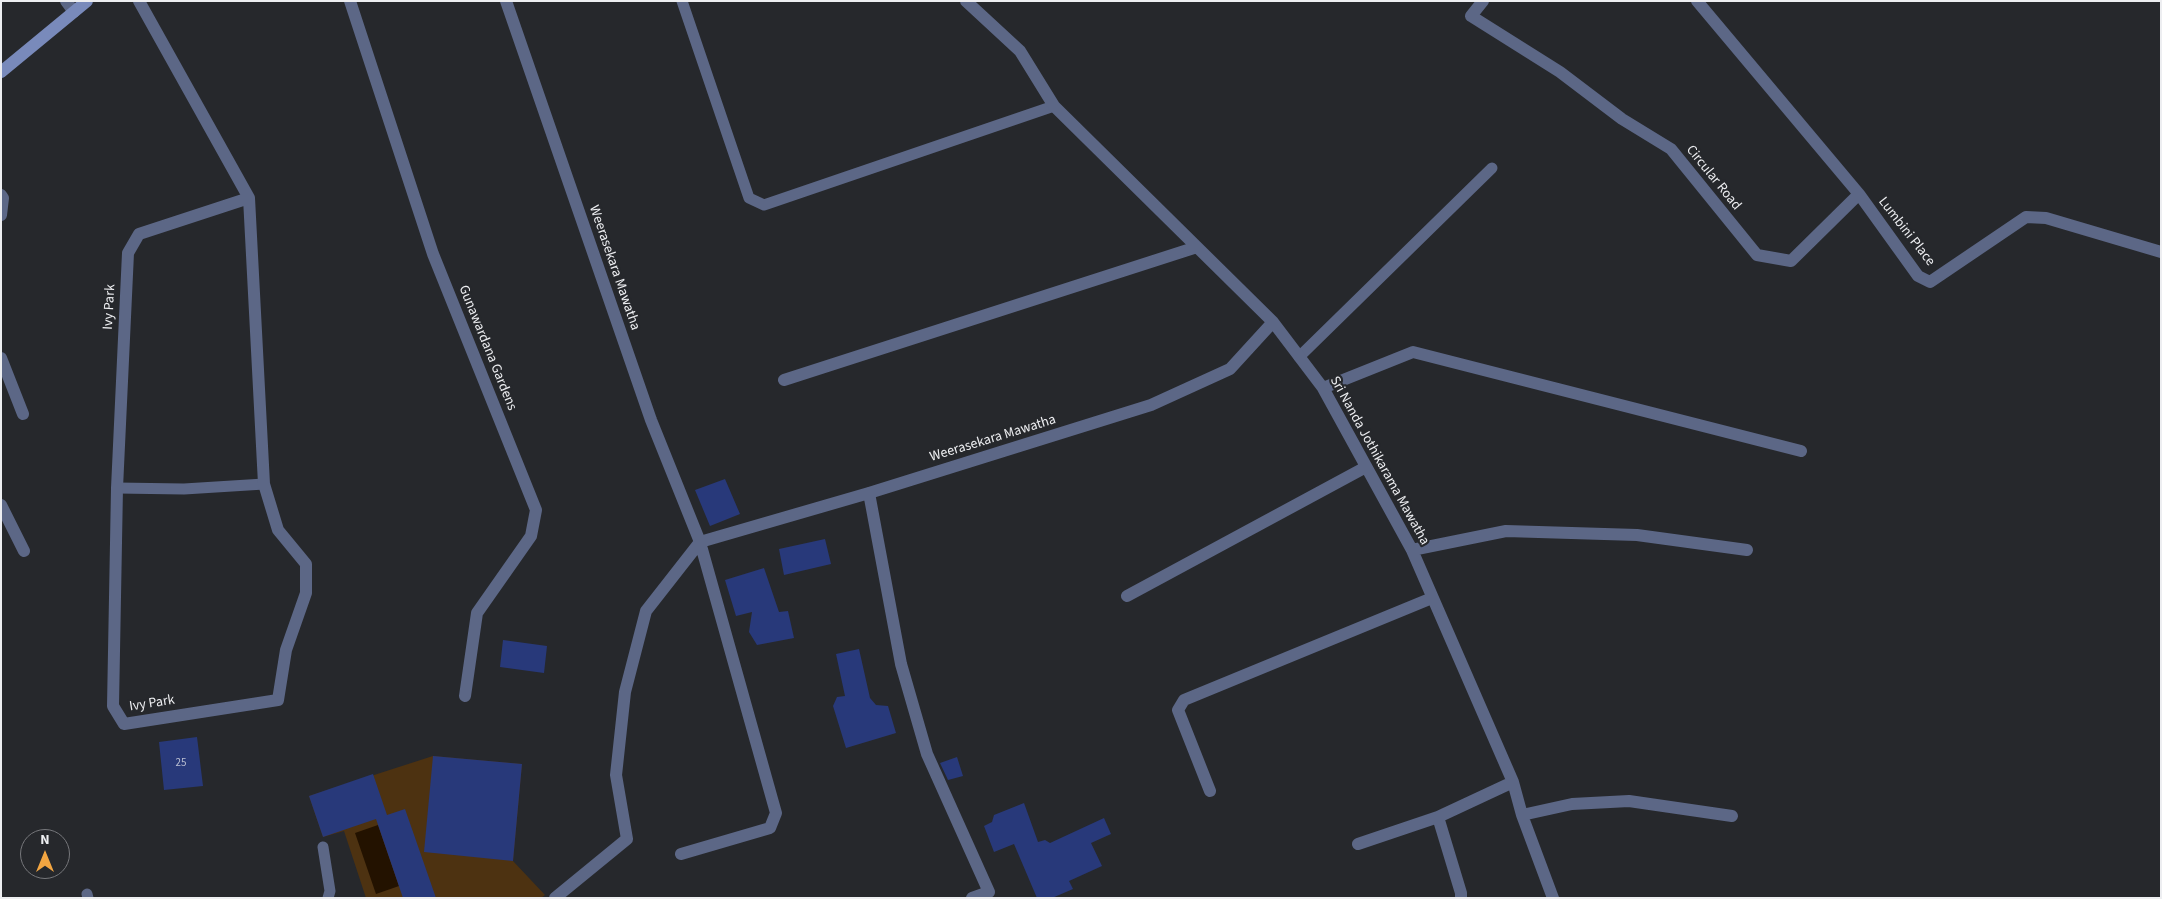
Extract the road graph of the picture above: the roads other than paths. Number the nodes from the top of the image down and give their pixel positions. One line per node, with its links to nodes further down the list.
1 (66, 1): 10 (street)
2 (87, 1): 10 (main road)
3 (139, 1): 16 (street, Ivy Park)
4 (350, 1): 38 (street, Gunawardana Gardens)
5 (506, 1): 32 (street, Weerasekara Mawatha)
6 (682, 1): 12 (lane)
7 (966, 1): 12 (street, Sri Nanda Jothikarama Mawatha)
8 (1483, 1): 14 (street, Circular Road)
9 (1697, 1): 14 (street, Lumbini Place)
10 (74, 12): 11 (main road)
11 (1, 72)
12 (1054, 106): 18 (street, Sri Nanda Jothikarama Mawatha)
13 (1492, 168): 21 (lane)
14 (1859, 194): 19 (street, Lumbini Place)
15 (1, 195): 17 (street)
16 (249, 198): 28 (street, Ivy Park); 29 (street, Ivy Park)
17 (1, 215)
18 (1197, 248): 20 (street, Sri Nanda Jothikarama Mawatha); 23 (street)
19 (2161, 252)
20 (1273, 322): 21 (street, Sri Nanda Jothikarama Mawatha); 30 (street, Weerasekara Mawatha)
21 (1299, 357): 24 (street, Sri Nanda Jothikarama Mawatha)
22 (1, 358): 25 (street)
23 (784, 380)
24 (1323, 388): 26 (street); 27 (street, Sri Nanda Jothikarama Mawatha)
25 (23, 414)
26 (1801, 451)
27 (1366, 467): 33 (street, Sri Nanda Jothikarama Mawatha); 36 (street)
28 (264, 484): 29 (lane); 29 (street, Ivy Park)
29 (117, 488)
30 (869, 493): 32 (street, Weerasekara Mawatha); 49 (street)
31 (1, 505): 35 (street)
32 (700, 542): 46 (street, Weerasekara Mawatha); 48 (street)
33 (1412, 550): 34 (street); 37 (street, Sri Nanda Jothikarama Mawatha)
34 (1747, 550)
35 (24, 551)
36 (1127, 596)
37 (1432, 598): 39 (street, Sri Nanda Jothikarama Mawatha); 40 (street)
38 (465, 696)
39 (1513, 782): 41 (street, Sri Nanda Jothikarama Mawatha); 43 (street)
40 (1210, 791)
41 (1522, 815): 42 (street); 51 (street, Sri Nanda Jothikarama Mawatha)
42 (1732, 816)
43 (1438, 817): 44 (street); 50 (street)
44 (1358, 844)
45 (323, 847): 47 (lane)
46 (681, 854)
47 (328, 898)
48 (554, 898)
49 (972, 898)
50 (1461, 898)
51 (1553, 898)

